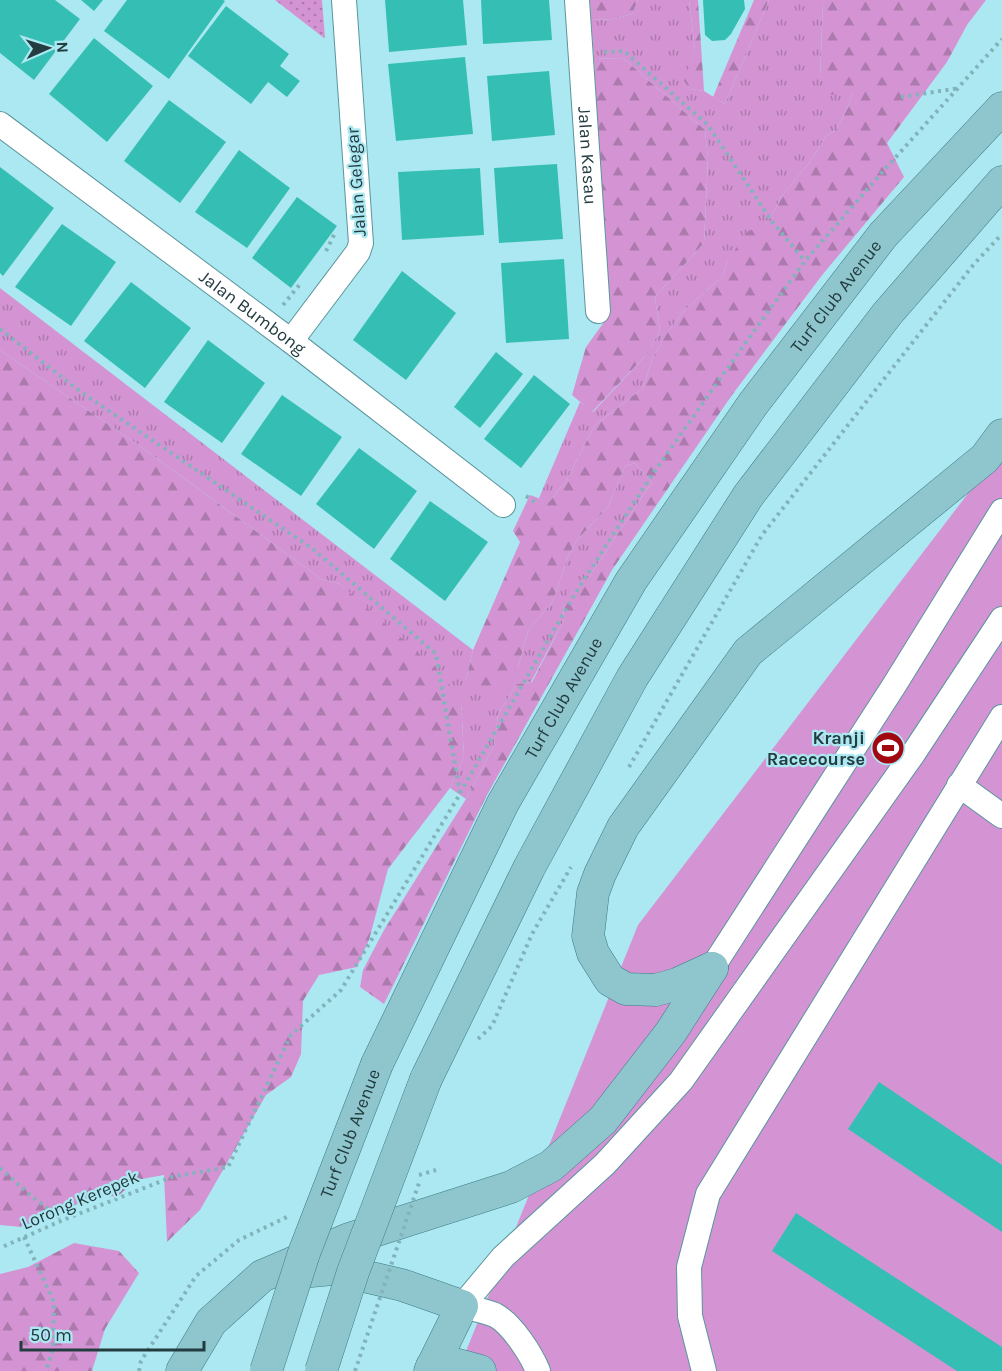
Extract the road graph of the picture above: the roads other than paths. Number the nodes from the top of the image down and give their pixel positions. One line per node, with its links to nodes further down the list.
1 (344, 0): 7 (street, Jalan Gelegar)
2 (577, 0): 6 (street, Jalan Kasau)
3 (1002, 108): 20 (main road, Turf Club Avenue, bridge)
4 (0, 124): 7 (street, Jalan Bumbong)
5 (1002, 182): 21 (main road, bridge)
6 (598, 311)
7 (291, 341): 9 (street, Jalan Bumbong)
8 (1002, 435): 15 (main road)
9 (503, 506)
10 (1002, 512): 15 (street)
11 (1002, 619): 17 (street)
12 (1002, 717): 13 (street)
13 (959, 785): 14 (street); 24 (street)
14 (1002, 816)
15 (712, 968): 16 (main road)
16 (262, 1276): 17 (main road); 19 (main road)
17 (462, 1306): 18 (main road); 23 (street)
18 (431, 1369): 22 (main road)
19 (182, 1371)
20 (266, 1371)
21 (321, 1371)
22 (480, 1371)
23 (538, 1371)
24 (704, 1371)

